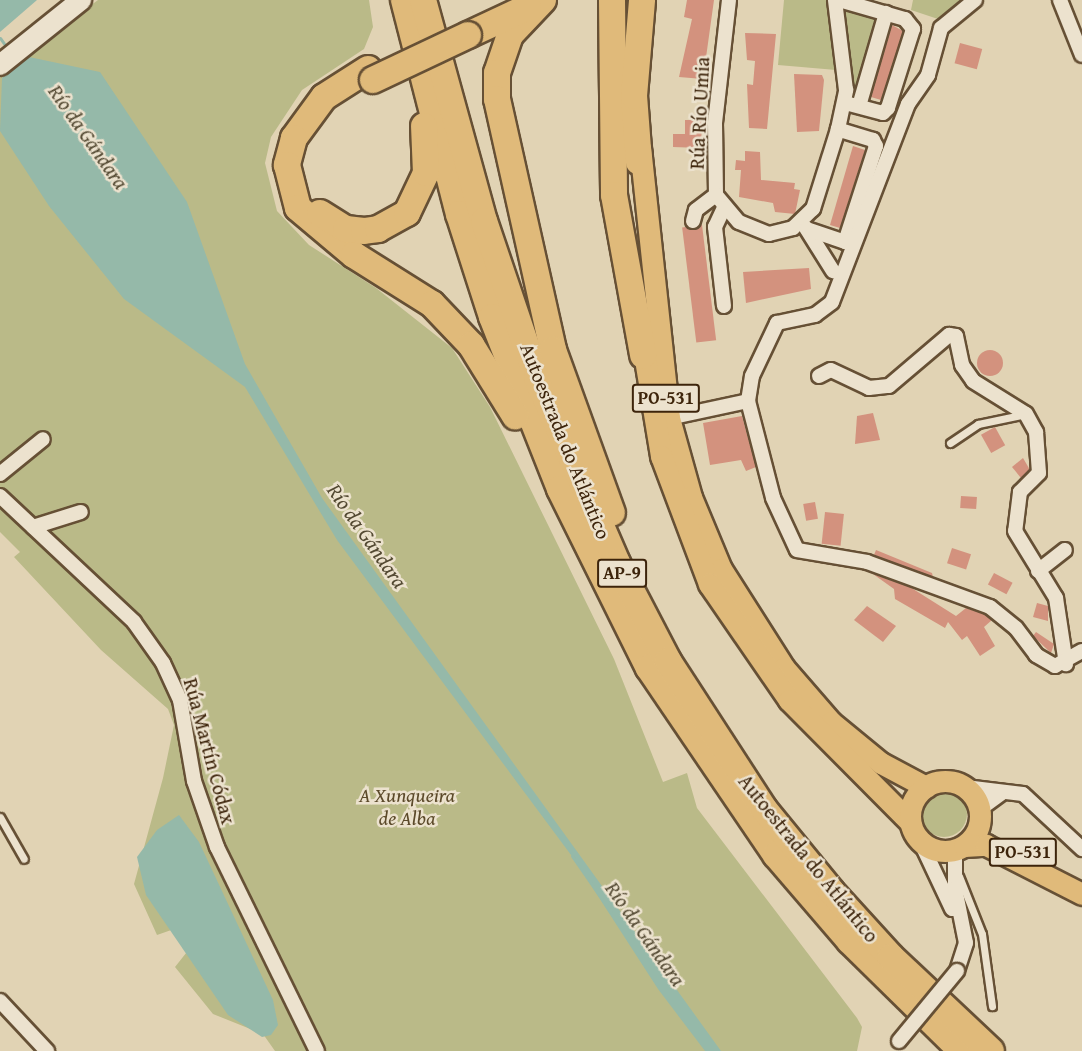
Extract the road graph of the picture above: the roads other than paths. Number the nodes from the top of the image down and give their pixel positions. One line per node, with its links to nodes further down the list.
1 (395, 0): 19 (highway)
2 (404, 0): 45 (highway, Autoestrada do Atlántico / AP-9)
3 (423, 0): 46 (highway, Autoestrada do Atlántico / AP-9)
4 (516, 0): 16 (highway)
5 (542, 0): 16 (highway); 46 (highway)
6 (612, 0): 30 (highway)
7 (631, 0): 30 (main road, PO-531)
8 (642, 0): 23 (highway)
9 (647, 0): 23 (main road, PO-531)
10 (729, 0): 24 (street, Rúa Río Umia)
11 (837, 0): 15 (street); 20 (street)
12 (975, 0): 32 (street)
13 (1060, 0): 17 (street)
14 (81, 2): 18 (main road)
15 (886, 13): 21 (street); 21 (street)
16 (466, 30): 19 (highway, bridge)
17 (1082, 55)
18 (0, 64)
19 (371, 74): 45 (highway)
20 (845, 103): 21 (street); 22 (street)
21 (859, 106)
22 (838, 129): 27 (street); 27 (street)
23 (639, 162): 34 (main road, PO-531)
24 (716, 195): 25 (street, Rúa Río Umia); 26 (street)
25 (724, 208): 27 (street, Rúa Río Umia); 29 (street)
26 (693, 220)
27 (804, 225): 28 (street)
28 (832, 271)
29 (724, 306)
30 (643, 355): 52 (main road, PO-531)
31 (819, 375): 33 (street)
32 (748, 401): 34 (street); 44 (street)
33 (1026, 414): 36 (lane); 42 (street)
34 (669, 418): 47 (main road, PO-531)
35 (43, 440): 37 (street)
36 (950, 443)
37 (0, 474)
38 (0, 496): 40 (street, Rúa Martín Códax)
39 (81, 512): 40 (street)
40 (33, 527): 64 (street, Rúa Martín Códax)
41 (1065, 550): 42 (street)
42 (1038, 571): 44 (street)
43 (1082, 651): 44 (street)
44 (1066, 664)
45 (649, 668): 65 (highway, Autoestrada do Atlántico / AP-9)
46 (700, 714): 66 (highway, Autoestrada do Atlántico / AP-9)
47 (926, 787): 48 (main road); 52 (main road)
48 (965, 787): 49 (street); 50 (main road, PO-531)
49 (1019, 792): 50 (street); 54 (street)
50 (980, 812): 55 (main road, PO-531); 57 (main road, PO-531)
51 (0, 818): 56 (lane)
52 (910, 822): 53 (main road, PO-531)
53 (921, 843): 55 (main road, PO-531); 59 (street)
54 (1082, 849)
55 (958, 853): 58 (main road, PO-531); 59 (street); 61 (lane)
56 (24, 859)
57 (1082, 883)
58 (1082, 894)
59 (966, 943): 62 (street, bridge)
60 (0, 1001): 63 (street)
61 (992, 1006)
62 (897, 1046)
63 (47, 1051)
64 (317, 1051)
65 (962, 1051)
66 (991, 1051)

